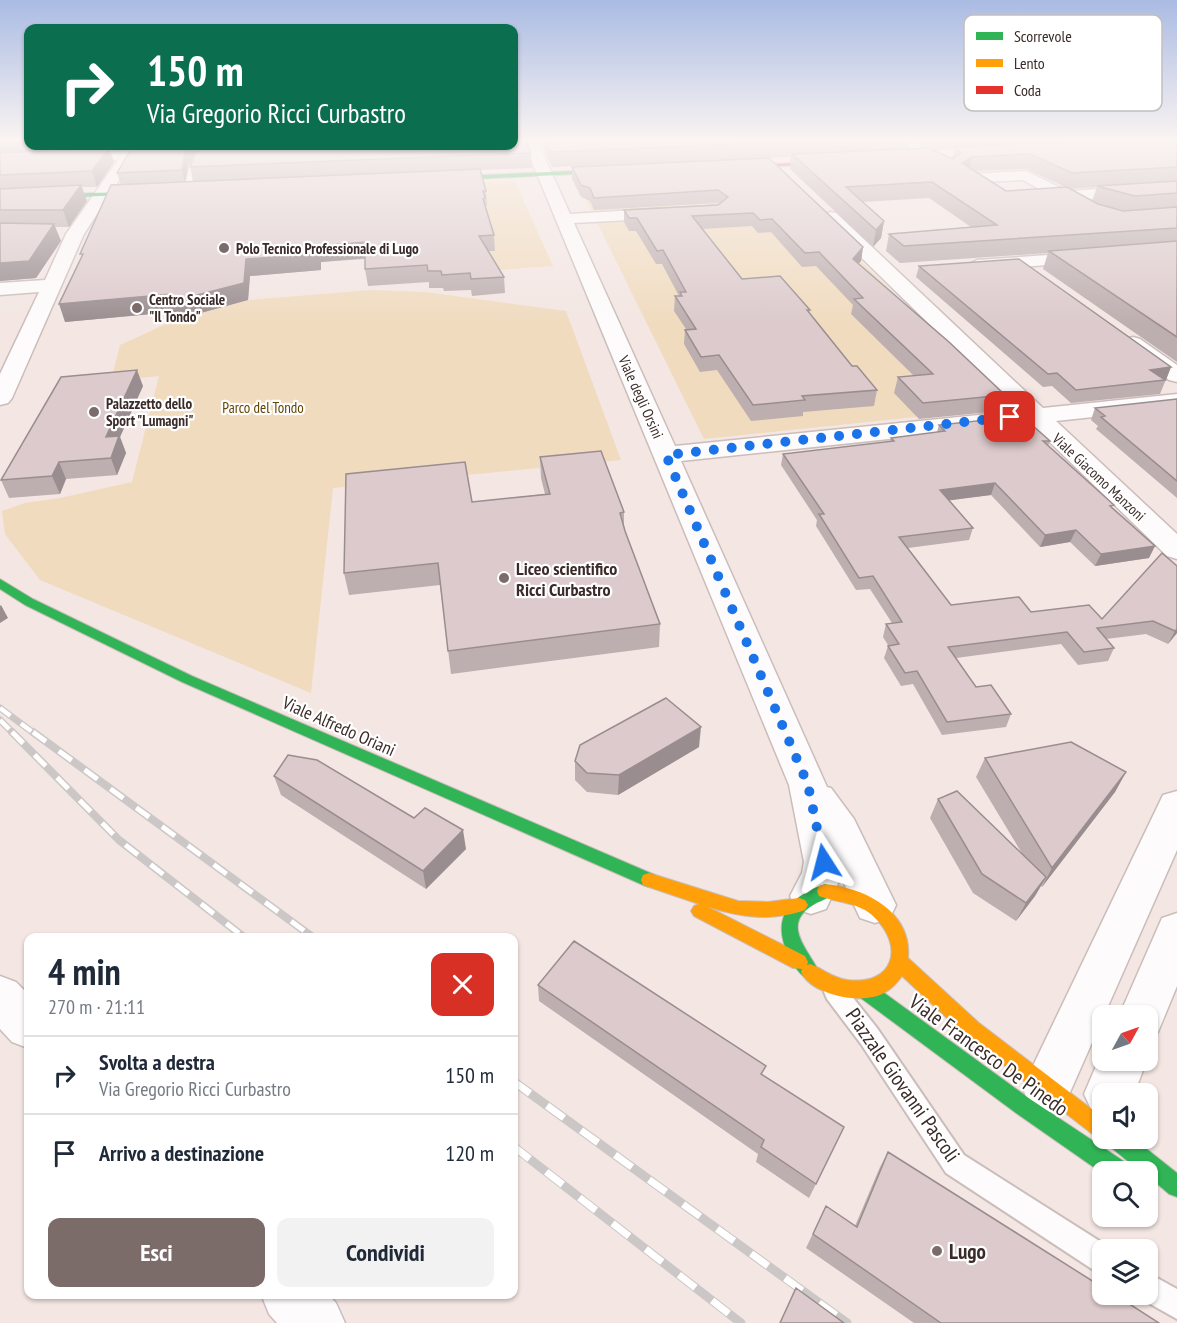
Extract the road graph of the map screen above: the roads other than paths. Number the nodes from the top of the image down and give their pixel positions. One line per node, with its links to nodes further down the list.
1 (97, 202): 10 (street)
2 (558, 202): 7 (street, Viale degli Orsini)
3 (1075, 202): 8 (street)
4 (815, 204): 16 (street, Viale Giacomo Manzoni)
5 (683, 212): 7 (street)
6 (1177, 216): 8 (street)
7 (566, 219): 25 (street, Viale degli Orsini)
8 (1129, 219): 11 (street)
9 (54, 234): 10 (street)
10 (75, 234): 18 (street)
11 (1177, 247)
12 (1177, 251): 13 (street)
13 (1019, 262): 14 (street); 17 (street)
14 (963, 266)
15 (908, 270): 16 (street)
16 (886, 272): 24 (street, Viale Giacomo Manzoni)
17 (1047, 282)
18 (50, 285): 19 (street); 22 (street)
19 (0, 289)
20 (1121, 335): 21 (street)
21 (1177, 375)
22 (0, 398)
23 (1177, 401): 24 (street)
24 (1033, 414): 25 (street); 26 (street, Viale Giacomo Manzoni)
25 (666, 455): 30 (street, Viale degli Orsini)
26 (1177, 550)
27 (0, 571): 29 (main road, Viale Alfredo Oriani)
28 (0, 583): 29 (main road, Viale Alfredo Oriani)
29 (29, 602): 32 (main road, Viale Alfredo Oriani)
30 (808, 785): 33 (street, Viale degli Orsini); 34 (street, Viale degli Orsini)
31 (1177, 807): 43 (street)
32 (638, 876): 33 (main road, Viale Alfredo Oriani); 36 (main road, Viale Alfredo Oriani)
33 (805, 900): 34 (main road); 36 (main road)
34 (875, 905): 37 (main road)
35 (1177, 932): 41 (street)
36 (799, 962): 38 (main road)
37 (900, 962): 39 (main road); 43 (main road, Viale Francesco De Pinedo)
38 (828, 985): 39 (main road); 48 (lane, Piazzale Giovanni Pascoli)
39 (865, 990): 45 (main road, Viale Francesco De Pinedo)
40 (0, 997): 42 (street)
41 (1147, 1005)
42 (24, 1022)
43 (1047, 1089): 44 (main road, Viale Francesco De Pinedo)
44 (1092, 1122)
45 (1092, 1127)
46 (1129, 1149): 47 (main road, Viale Francesco De Pinedo)
47 (1177, 1186)
48 (1092, 1253)
49 (1158, 1293): 51 (lane)
50 (294, 1299): 52 (street)
51 (1177, 1305)
52 (316, 1323)

